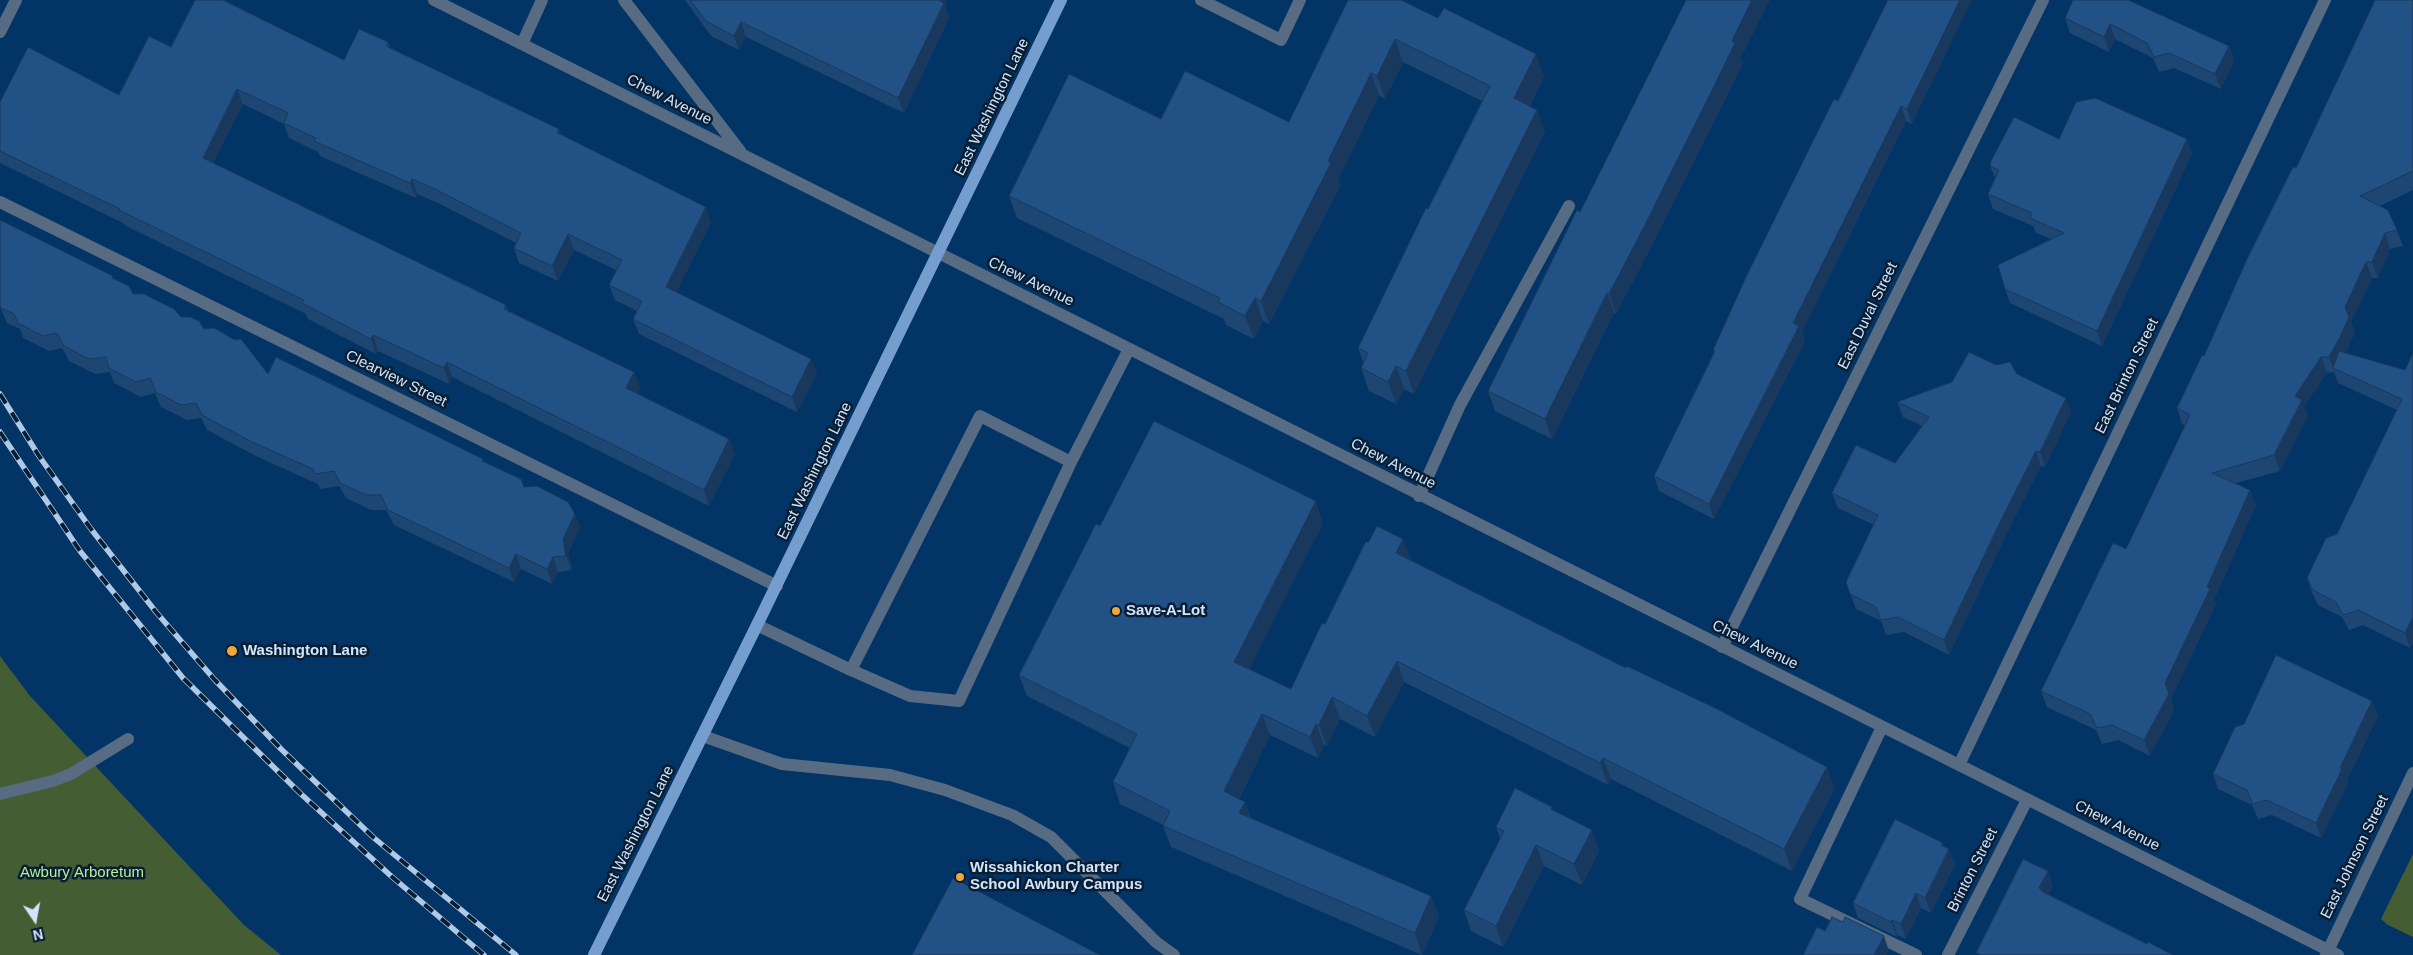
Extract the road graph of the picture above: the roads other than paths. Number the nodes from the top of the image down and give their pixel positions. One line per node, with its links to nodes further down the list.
1 (16, 0): 10 (street)
2 (434, 0): 11 (street, Chew Avenue)
3 (542, 0): 11 (street)
4 (624, 0): 12 (street)
5 (1061, 0): 15 (main road, East Washington Lane)
6 (1201, 0): 7 (street)
7 (1300, 0)
8 (2042, 0): 21 (street, East Duval Street)
9 (2325, 0): 26 (street, East Brinton Street)
10 (0, 32)
11 (522, 44): 12 (street, Chew Avenue)
12 (743, 155): 15 (street, Chew Avenue)
13 (0, 202): 19 (street, Clearview Street)
14 (1569, 206): 18 (street)
15 (939, 254): 16 (street, Chew Avenue); 19 (main road, East Washington Lane)
16 (1129, 349): 17 (street); 18 (street, Chew Avenue)
17 (1071, 462): 22 (street); 22 (street)
18 (1419, 496): 21 (street, Chew Avenue)
19 (777, 586): 20 (main road, East Washington Lane)
20 (758, 625): 22 (street); 24 (main road, East Washington Lane)
21 (1722, 647): 23 (street, Chew Avenue)
22 (851, 670)
23 (1882, 727): 26 (street, Chew Avenue); 33 (street)
24 (703, 736): 31 (main road, East Washington Lane); 32 (street)
25 (128, 739): 28 (street)
26 (1959, 765): 29 (street, Chew Avenue)
27 (2413, 773): 30 (street, East Johnson Street)
28 (0, 794)
29 (2027, 800): 30 (street, Chew Avenue); 34 (street, Brinton Street)
30 (2331, 953)
31 (594, 955)
32 (1174, 955)
33 (1916, 955)
34 (1948, 955)

